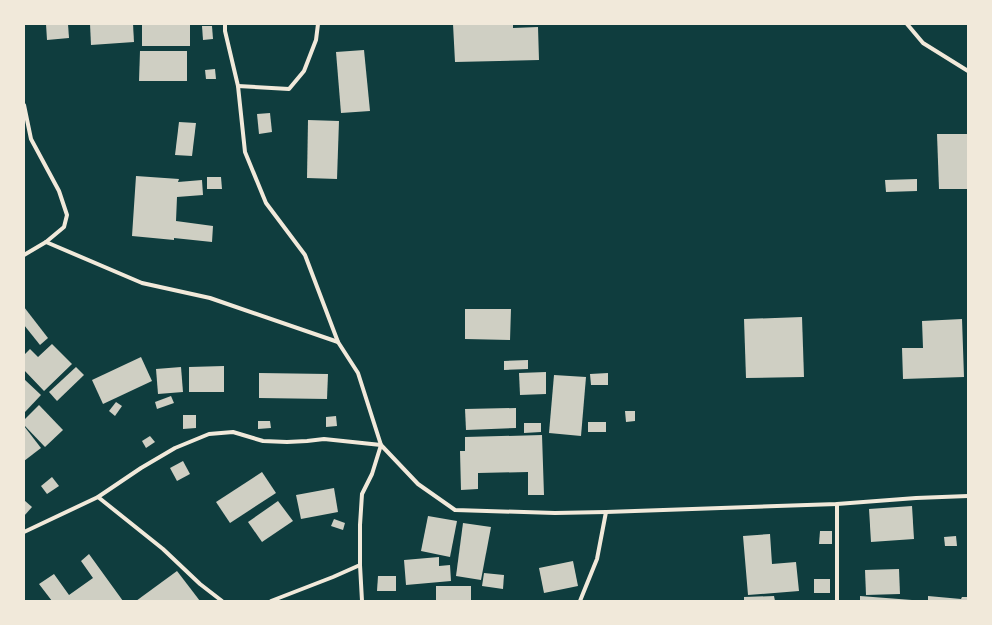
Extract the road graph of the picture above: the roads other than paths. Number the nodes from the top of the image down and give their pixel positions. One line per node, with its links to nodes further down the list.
1 (225, 24): 5 (street)
2 (318, 24): 5 (street)
3 (907, 24): 4 (street)
4 (968, 71)
5 (238, 86): 9 (street)
6 (24, 105): 7 (street)
7 (46, 242): 8 (street); 9 (street)
8 (24, 255)
9 (338, 342): 10 (street)
10 (381, 445): 12 (street); 14 (street); 16 (street)
11 (968, 496): 13 (street)
12 (98, 497): 15 (street); 17 (street)
13 (837, 504): 14 (street); 21 (street)
14 (606, 512): 20 (street)
15 (24, 532)
16 (360, 565): 18 (street); 19 (street)
17 (222, 601)
18 (271, 601)
19 (362, 601)
20 (580, 601)
21 (837, 601)

